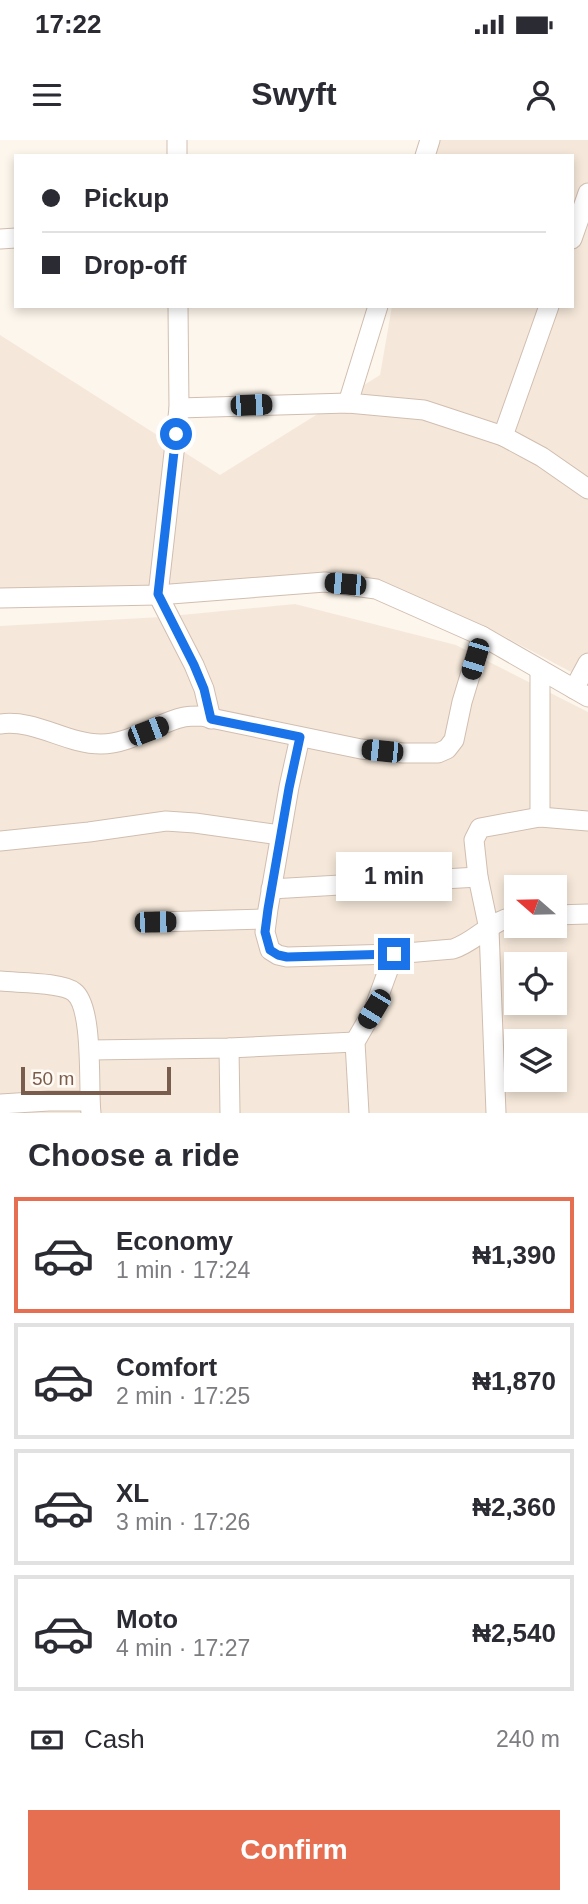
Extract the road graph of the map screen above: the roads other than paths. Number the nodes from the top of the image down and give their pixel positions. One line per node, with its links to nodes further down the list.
1 (588, 193): 2 (street)
2 (574, 233)
3 (178, 308): 7 (street)
4 (377, 308): 6 (street)
5 (548, 308): 8 (street)
6 (348, 402): 7 (street); 8 (street)
7 (179, 408): 10 (street)
8 (503, 436): 9 (street)
9 (588, 489)
10 (158, 594): 11 (street); 12 (street); 16 (street)
11 (0, 598)
12 (482, 636): 14 (street); 18 (street)
13 (588, 663): 15 (street)
14 (540, 670): 15 (street); 19 (street)
15 (581, 693)
16 (211, 719): 17 (street); 18 (street)
17 (0, 724)
18 (300, 737): 21 (street)
19 (540, 817): 20 (street); 23 (street)
20 (588, 821)
21 (280, 835): 22 (street); 24 (street)
22 (0, 841)
23 (478, 877): 24 (street); 30 (street)
24 (271, 889): 27 (street)
25 (588, 914): 26 (street)
26 (567, 915)
27 (267, 919): 29 (street); 31 (street)
28 (504, 920): 30 (street)
29 (155, 922)
30 (489, 929): 31 (street); 40 (street)
31 (394, 954): 33 (street)
32 (0, 981): 35 (street)
33 (355, 1042): 34 (street); 39 (street)
34 (229, 1048): 35 (street); 38 (street)
35 (90, 1050): 37 (street)
36 (0, 1104): 37 (street)
37 (90, 1107)
38 (230, 1113)
39 (359, 1113)
40 (496, 1113)

